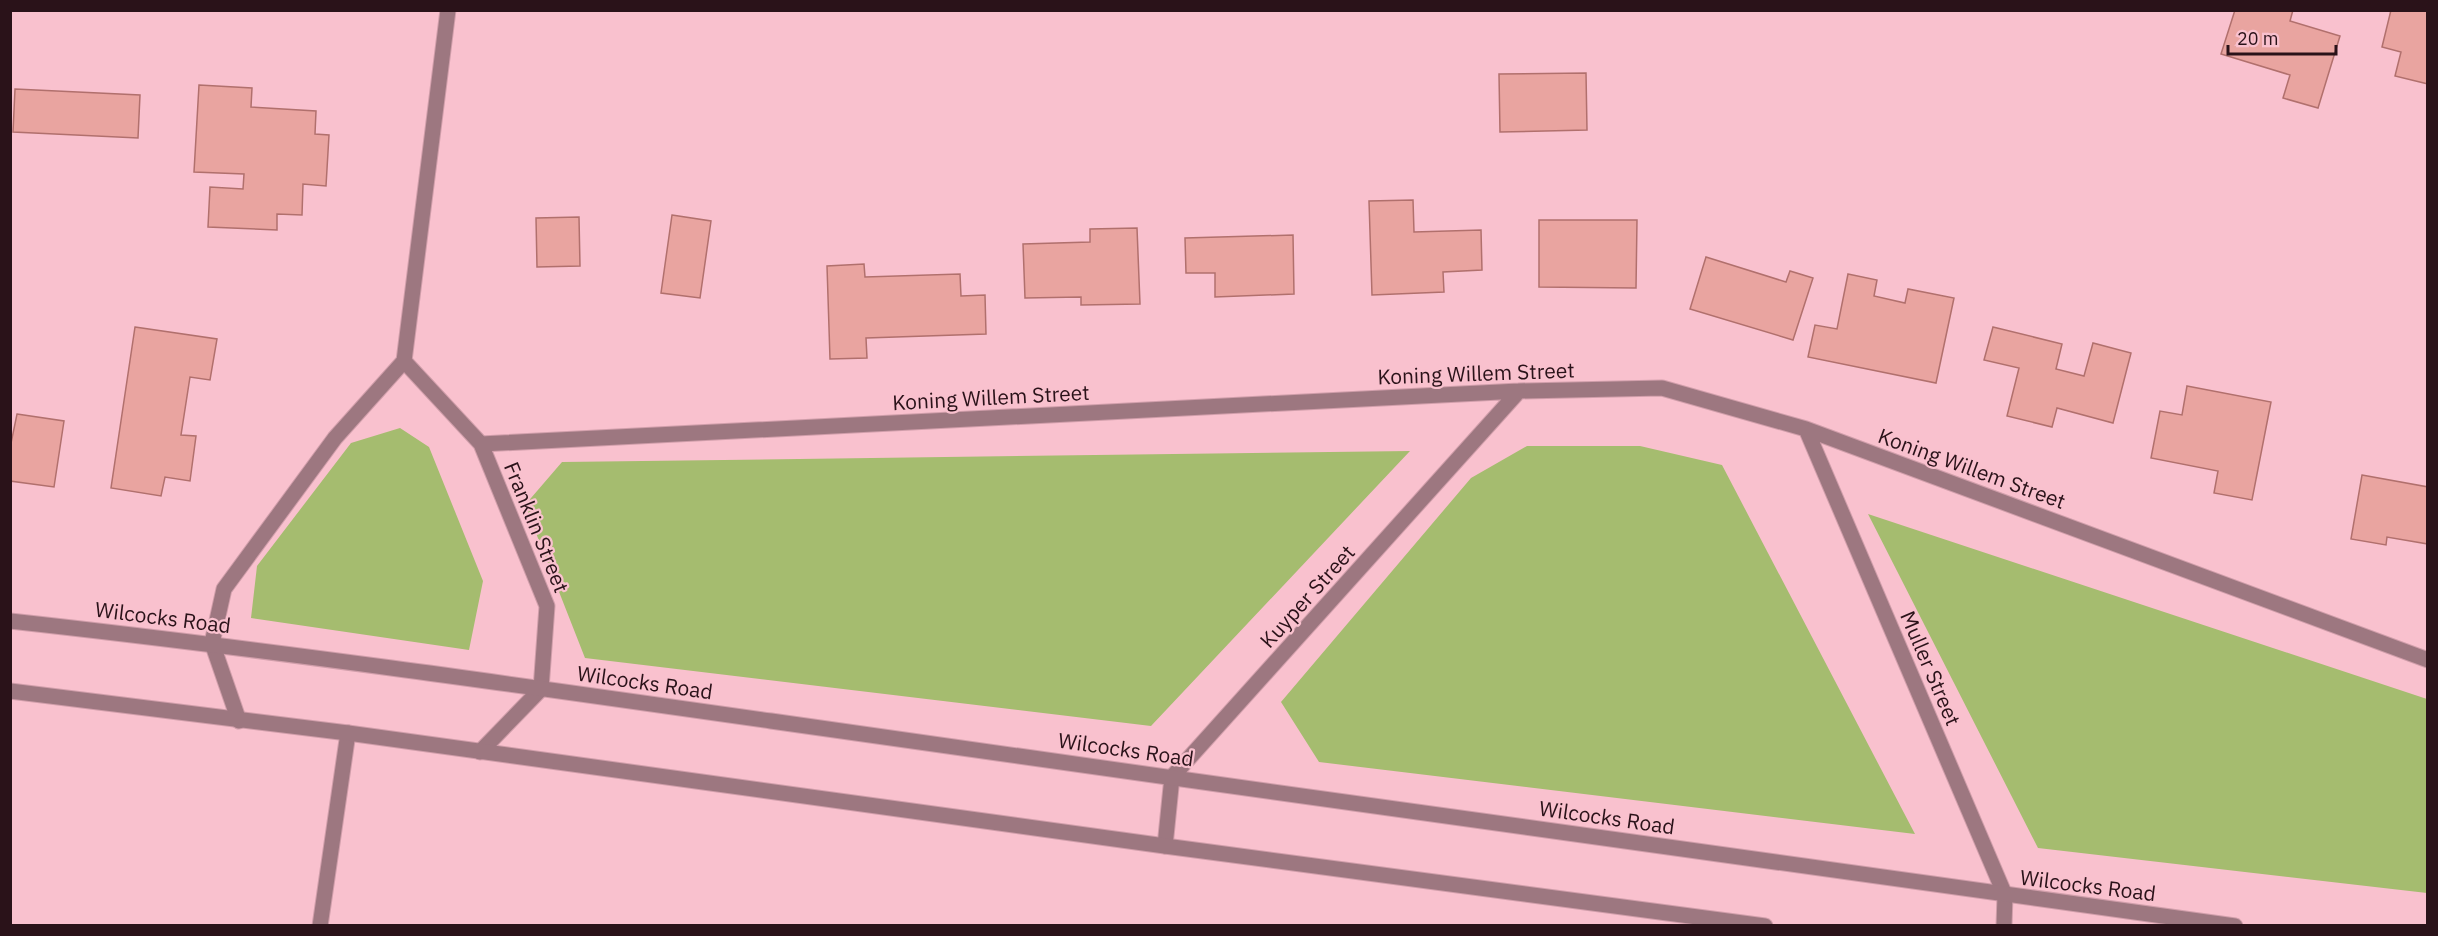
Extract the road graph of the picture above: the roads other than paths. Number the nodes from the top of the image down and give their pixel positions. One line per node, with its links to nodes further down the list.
1 (448, 10): 2 (street)
2 (404, 361): 5 (street, Franklin Street); 7 (street)
3 (1519, 391): 4 (street, Koning Willem Street); 5 (street, Koning Willem Street); 14 (street, Kuyper Street)
4 (1806, 429): 8 (street, Koning Willem Street); 16 (street, Muller Street)
5 (481, 444): 9 (street, Franklin Street)
6 (10, 621): 7 (street, Wilcocks Road)
7 (212, 643): 9 (street, Wilcocks Road); 11 (street)
8 (2427, 660)
9 (541, 689): 13 (street); 14 (street, Wilcocks Road)
10 (10, 691): 11 (street)
11 (239, 721): 12 (street)
12 (348, 733): 13 (street); 17 (street)
13 (480, 752): 15 (street)
14 (1172, 777): 15 (street); 16 (street, Wilcocks Road)
15 (1166, 846): 18 (street)
16 (2005, 895): 19 (street, Muller Street); 20 (street, Wilcocks Road)
17 (320, 926)
18 (1765, 926)
19 (2004, 926)
20 (2235, 926)

